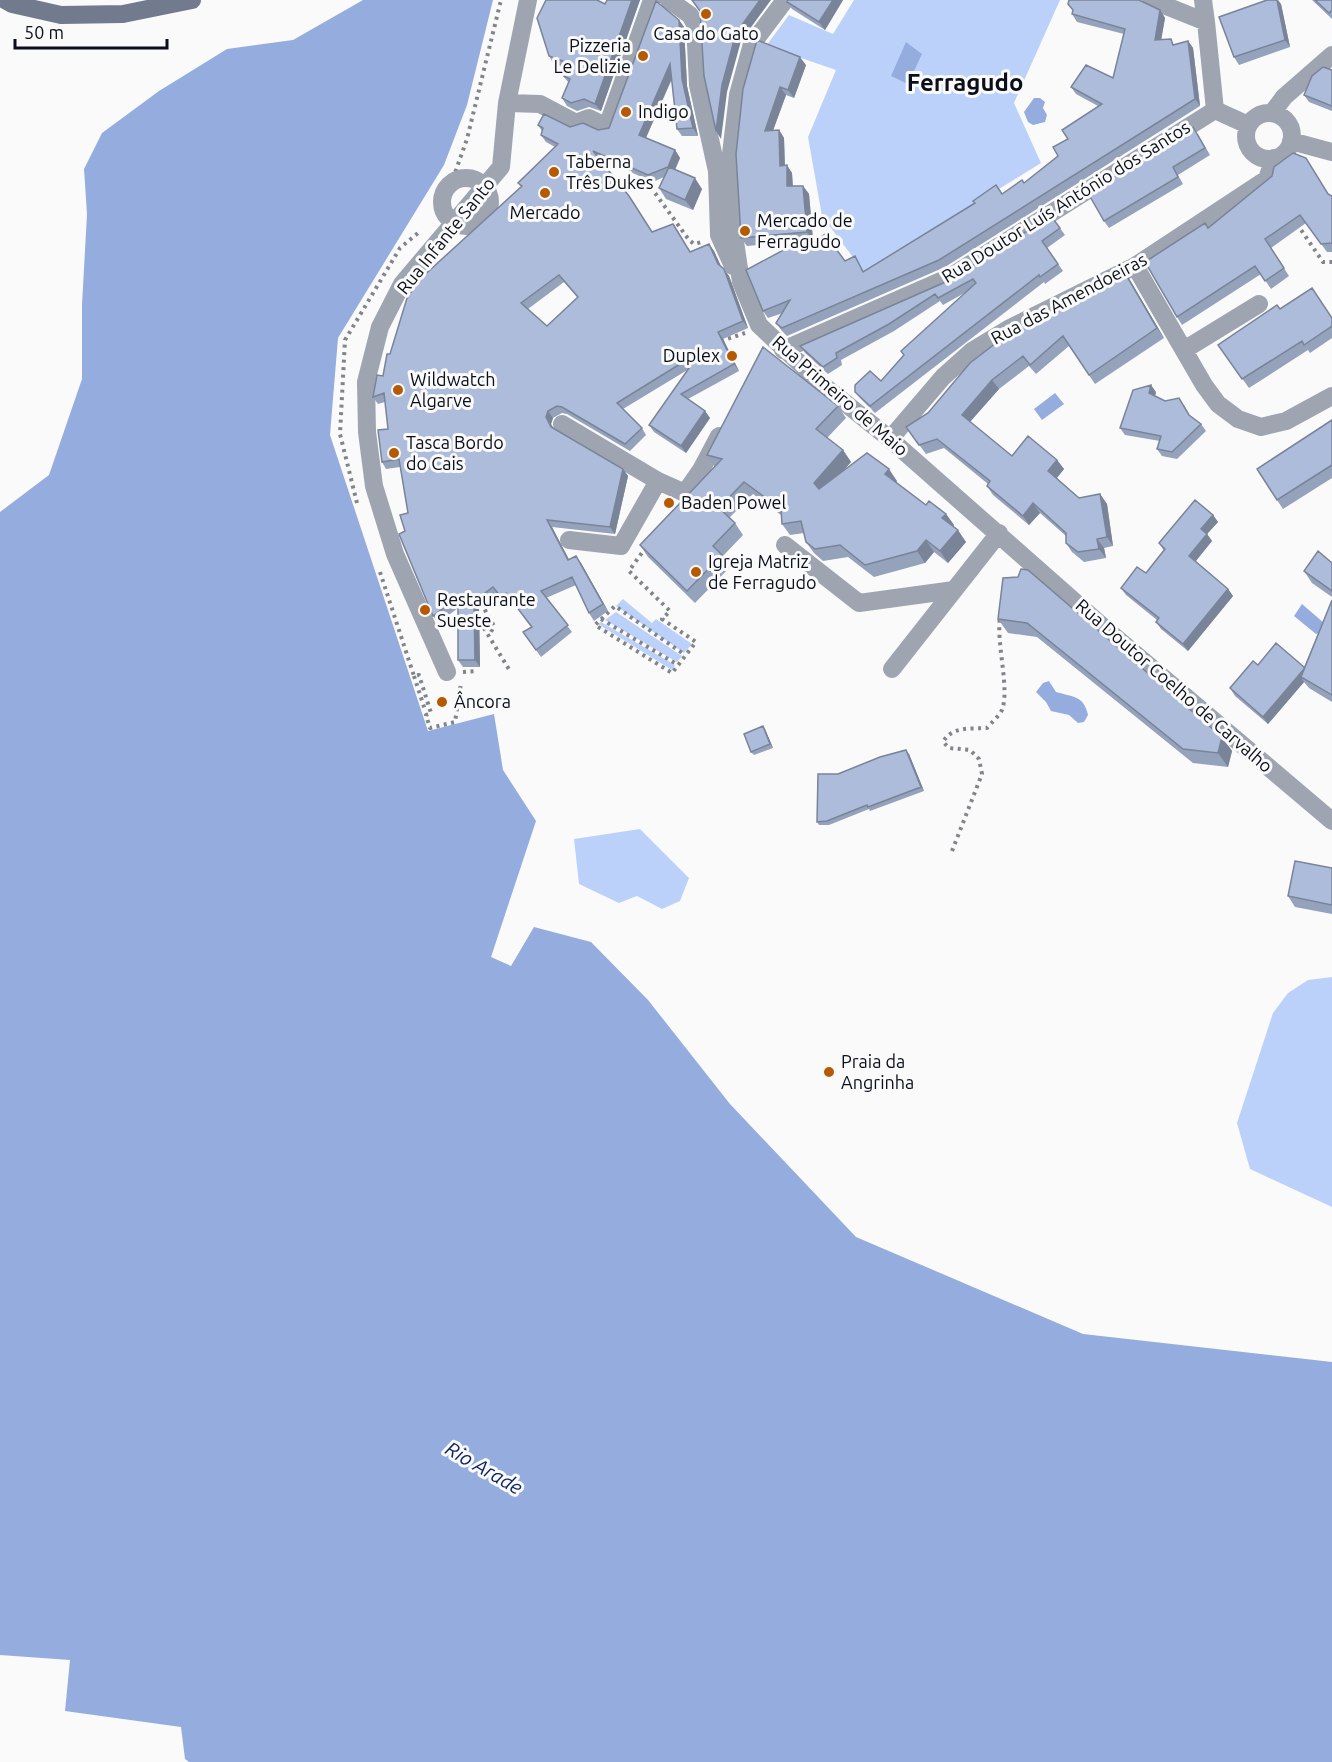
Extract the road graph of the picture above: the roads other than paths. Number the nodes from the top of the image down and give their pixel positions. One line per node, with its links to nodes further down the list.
1 (5, 0): 2 (street)
2 (192, 0)
3 (528, 0): 11 (street, Rua Infante Santo)
4 (652, 0): 11 (street)
5 (669, 0): 21 (street)
6 (785, 0): 21 (street, Rua Primeiro de Maio)
7 (1151, 0): 9 (street)
8 (1203, 0): 9 (street)
9 (1206, 22): 12 (street)
10 (1332, 55): 13 (street)
11 (507, 103): 18 (street, Rua Infante Santo)
12 (1215, 110): 14 (street); 25 (street, Rua Doutor Luís António dos Santos)
13 (1272, 113): 14 (street); 15 (street)
14 (1248, 125): 17 (street)
15 (1291, 141): 16 (street); 17 (street)
16 (1332, 152)
17 (1274, 158): 20 (street, Rua das Amendoeiras)
18 (486, 188): 19 (street, Rua Infante Santo); 19 (street)
19 (448, 219): 38 (street, Rua Infante Santo)
20 (1135, 266): 26 (street); 30 (street, Rua das Amendoeiras)
21 (741, 282): 23 (street, Rua Primeiro de Maio)
22 (1259, 304): 26 (street)
23 (759, 325): 24 (street); 25 (street, Rua Primeiro de Maio)
24 (763, 350)
25 (783, 350): 30 (street, Rua Primeiro de Maio)
26 (1184, 350): 27 (street)
27 (1332, 396)
28 (727, 420): 31 (street)
29 (562, 424): 31 (street)
30 (890, 439): 32 (street, Rua Primeiro de Maio)
31 (658, 481): 33 (street)
32 (999, 533): 35 (street, Rua Primeiro de Maio); 36 (street)
33 (569, 540)
34 (785, 545): 36 (street)
35 (1018, 549): 39 (street, Rua Doutor Coelho de Carvalho)
36 (954, 590): 37 (street)
37 (892, 669)
38 (454, 672)
39 (1332, 821)

